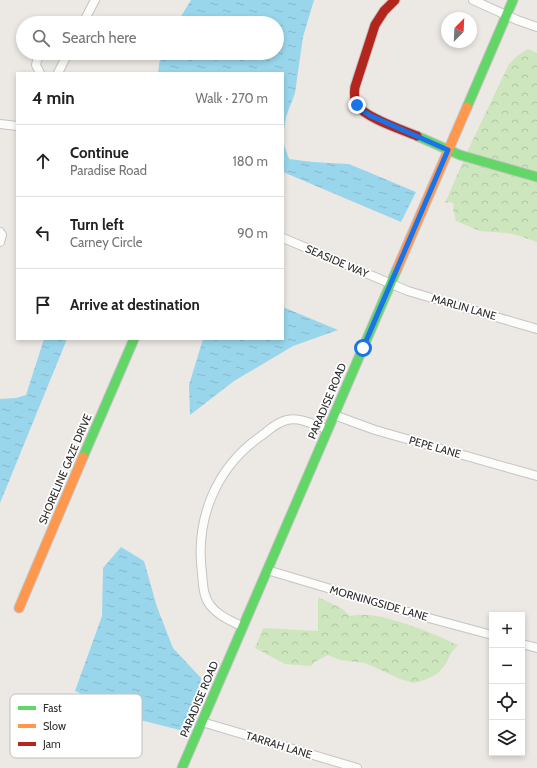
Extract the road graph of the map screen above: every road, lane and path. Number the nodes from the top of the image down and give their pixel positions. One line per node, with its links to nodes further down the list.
1 (95, 0): 6 (street)
2 (395, 0): 14 (street)
3 (473, 0): 5 (street)
4 (513, 0): 5 (street, PARADISE ROAD)
5 (506, 15): 7 (street); 14 (street, PARADISE ROAD)
6 (87, 16)
7 (537, 27)
8 (37, 60): 10 (street)
9 (64, 60): 11 (street)
10 (39, 72)
11 (58, 72)
12 (0, 124): 13 (street)
13 (16, 126)
14 (448, 150): 15 (street); 19 (street, PARADISE ROAD)
15 (537, 177)
16 (0, 232): 18 (street)
17 (284, 238): 19 (street, SEASIDE WAY)
18 (0, 242)
19 (391, 285): 20 (street, MARLIN LANE); 22 (street, PARADISE ROAD)
20 (537, 328)
21 (134, 340): 26 (street, SHORELINE GAZE DRIVE)
22 (334, 415): 23 (street, PARADISE ROAD); 24 (street, PEPE LANE)
23 (328, 430): 25 (street, PARADISE ROAD); 27 (street)
24 (537, 476)
25 (267, 570): 27 (street, PARADISE ROAD); 28 (street, MORNINGSIDE LANE)
26 (18, 608)
27 (243, 627): 31 (street, PARADISE ROAD)
28 (489, 634)
29 (525, 645): 30 (street)
30 (537, 648)
31 (202, 722): 32 (street, PARADISE ROAD); 33 (street, TARRAH LANE)
32 (182, 768)
33 (356, 768)

